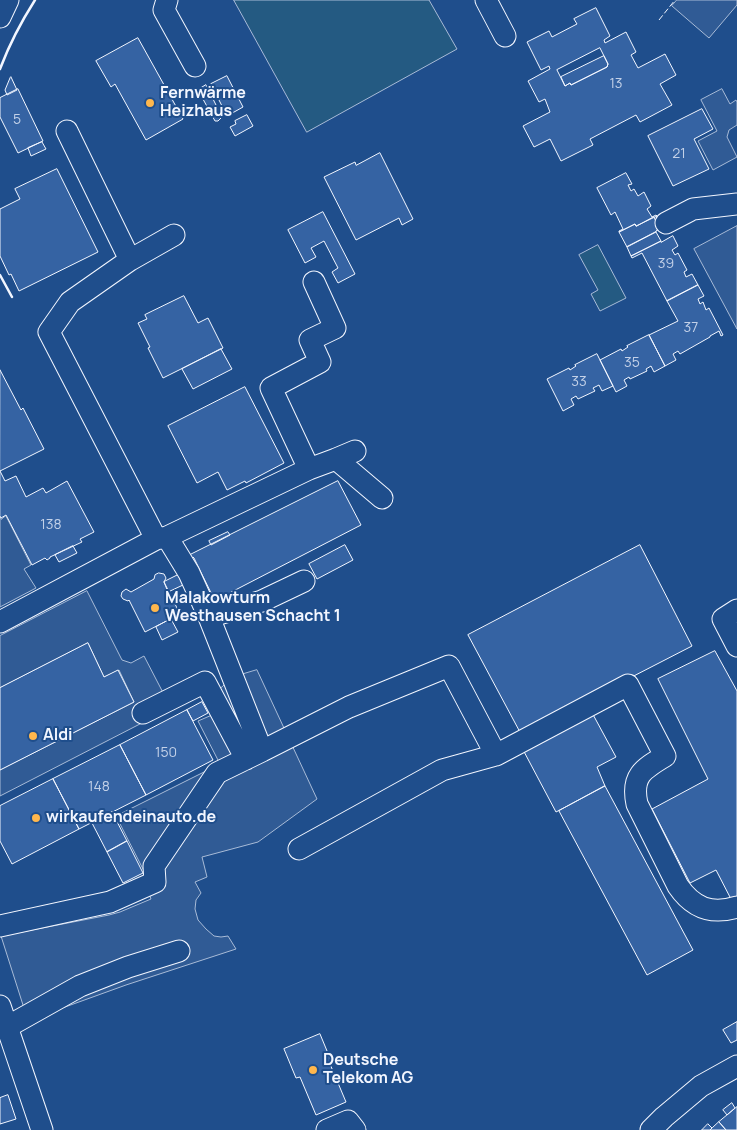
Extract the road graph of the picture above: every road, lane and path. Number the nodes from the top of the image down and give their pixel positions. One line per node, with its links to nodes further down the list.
1 (8, 0): 4 (street)
2 (167, 0): 6 (street)
3 (486, 0): 5 (street)
4 (0, 17)
5 (505, 36)
6 (195, 66)
7 (67, 131): 11 (street)
8 (737, 204): 9 (street)
9 (666, 223)
10 (174, 235): 11 (street)
11 (130, 260): 15 (street)
12 (314, 282): 13 (street)
13 (308, 468): 14 (street); 15 (street)
14 (382, 498)
15 (161, 538): 18 (street); 19 (street)
16 (304, 581): 18 (street)
17 (737, 610): 20 (street)
18 (209, 617): 23 (street)
19 (0, 622)
20 (737, 646)
21 (143, 713): 23 (street)
22 (496, 754): 23 (street); 24 (street); 25 (street)
23 (254, 755): 26 (street)
24 (299, 850)
25 (737, 907)
26 (0, 926)
27 (179, 951): 29 (street)
28 (0, 1006): 29 (street)
29 (7, 1027): 31 (street)
30 (737, 1066): 34 (street)
31 (42, 1130)
32 (327, 1130): 33 (street)
33 (355, 1130)
34 (651, 1130)

